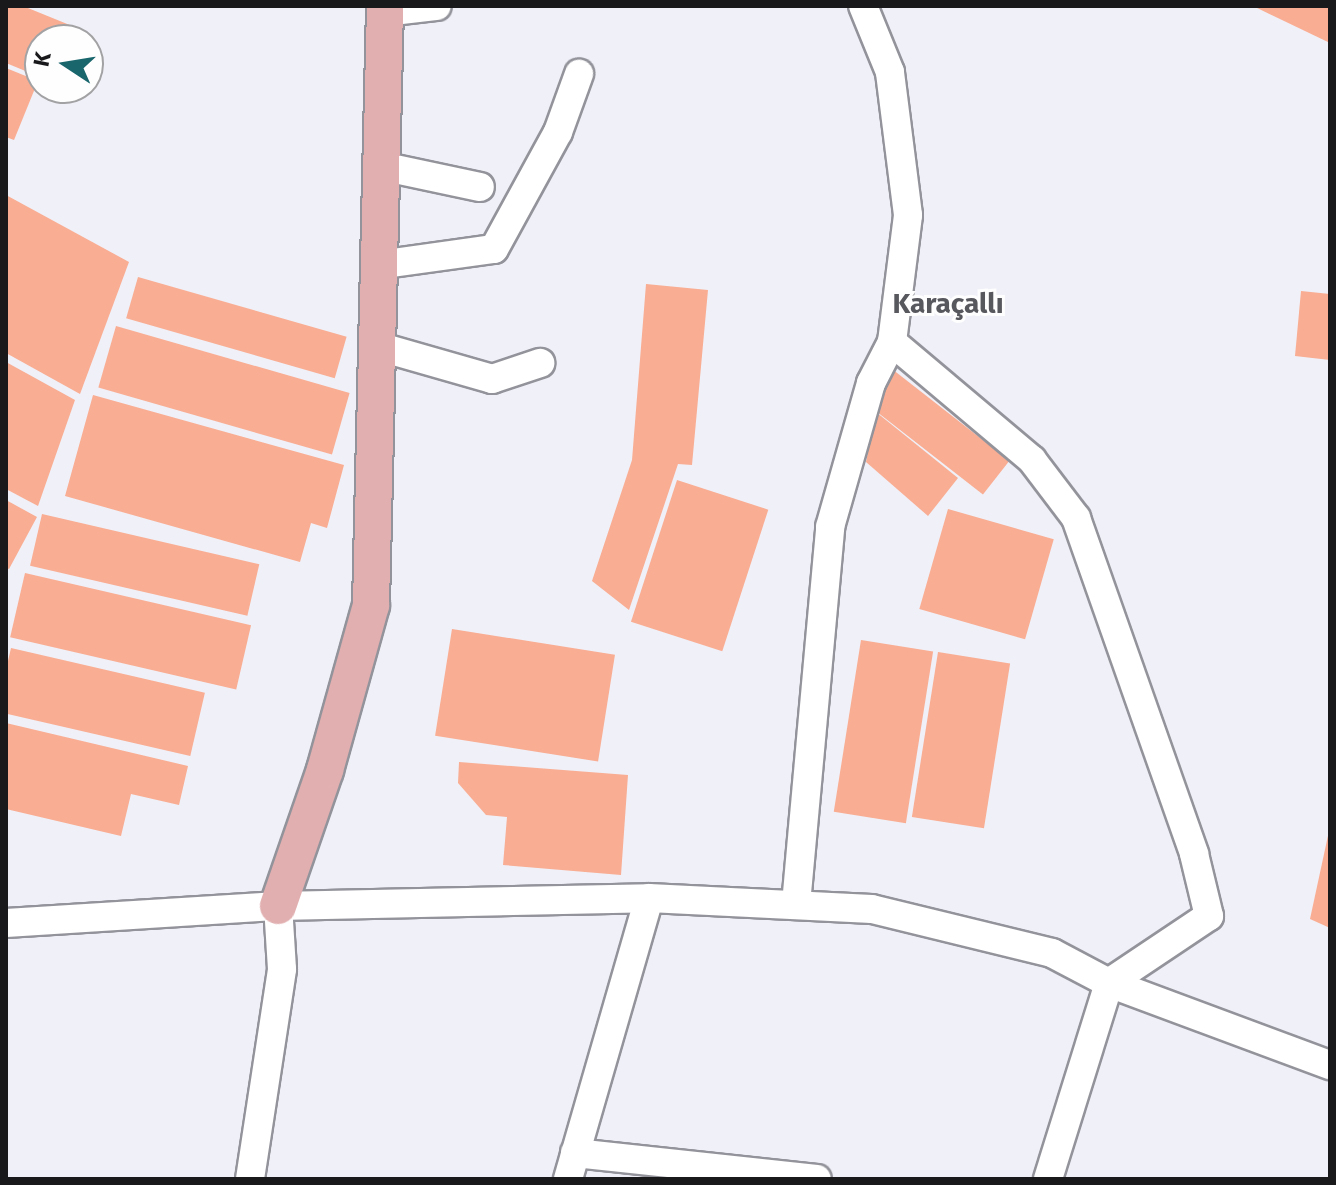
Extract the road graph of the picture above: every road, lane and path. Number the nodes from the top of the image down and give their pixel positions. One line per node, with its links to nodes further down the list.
1 (437, 6): 3 (street)
2 (863, 6): 8 (street)
3 (385, 9): 5 (main road)
4 (579, 74): 7 (street)
5 (381, 166): 6 (street); 7 (main road)
6 (480, 187)
7 (378, 265): 9 (main road)
8 (892, 342): 12 (street); 15 (street)
9 (377, 346): 10 (street); 13 (main road)
10 (540, 363)
11 (649, 898): 12 (street); 13 (street); 17 (street)
12 (796, 904): 15 (street)
13 (278, 906): 14 (street); 18 (street)
14 (6, 923)
15 (1109, 983): 16 (street); 20 (street)
16 (1330, 1065)
17 (571, 1166): 19 (street)
18 (250, 1179)
19 (817, 1179)
20 (1048, 1179)

